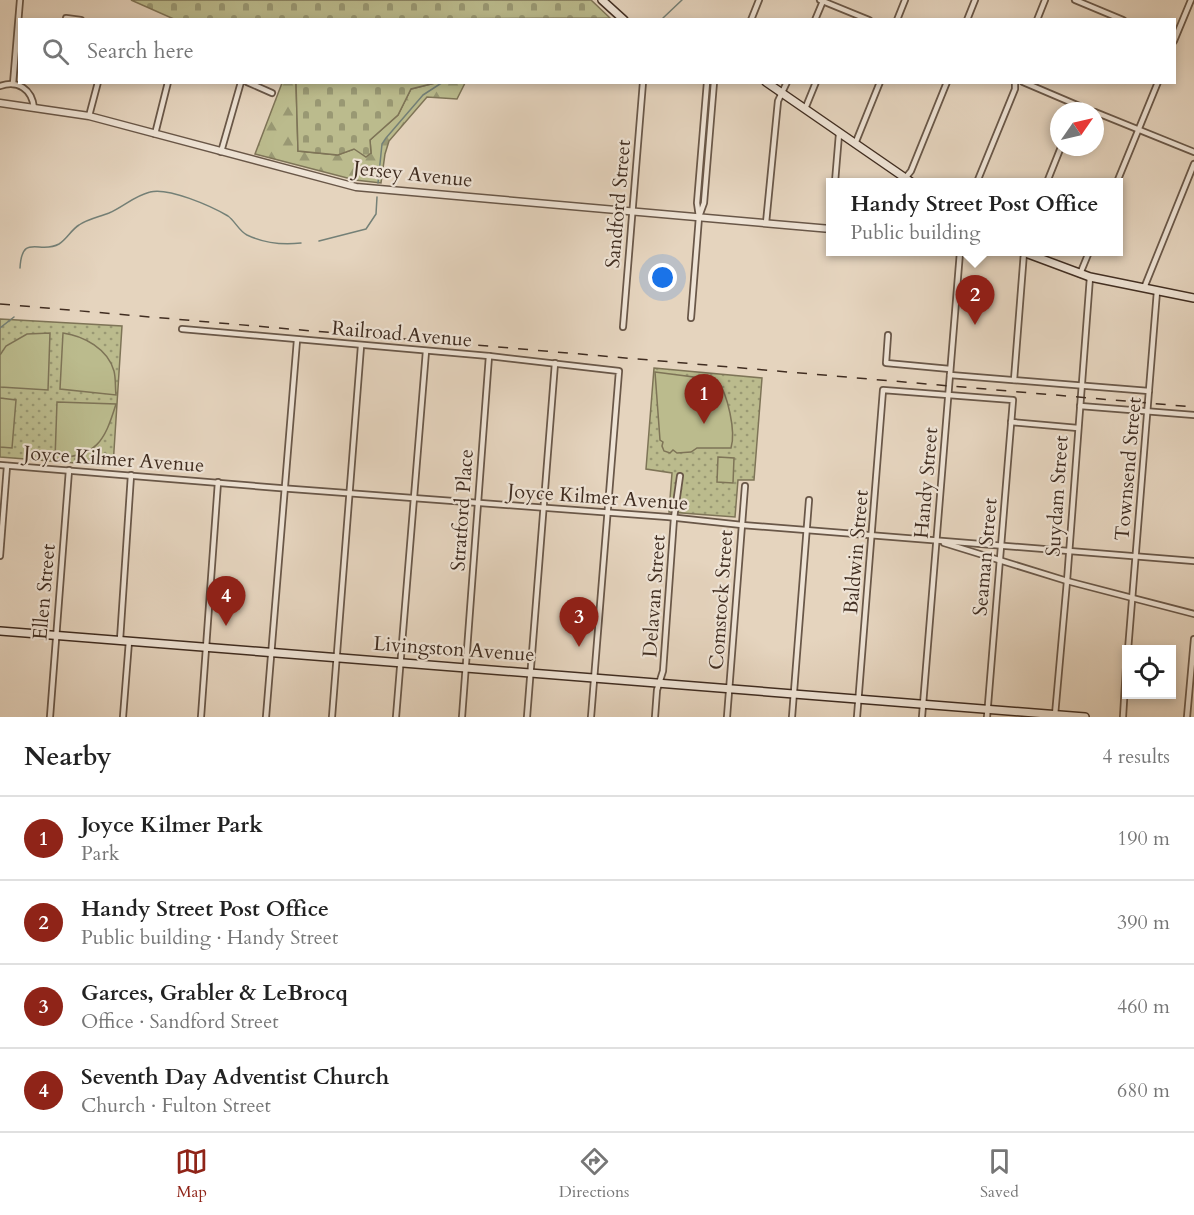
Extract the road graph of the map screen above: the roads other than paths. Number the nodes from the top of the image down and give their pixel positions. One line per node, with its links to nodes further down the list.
1 (20, 0): 12 (street)
2 (602, 0): 13 (main road)
3 (759, 0): 14 (street)
4 (905, 0): 18 (street)
5 (975, 0): 19 (street)
6 (1045, 0): 20 (street)
7 (1075, 0): 21 (street)
8 (1191, 0): 23 (street)
9 (822, 1): 10 (street); 15 (street)
10 (833, 2): 11 (street)
11 (848, 11): 16 (street); 17 (street)
12 (18, 18)
13 (622, 18)
14 (753, 18)
15 (816, 18)
16 (845, 18)
17 (864, 18)
18 (898, 18)
19 (968, 18)
20 (1038, 18)
21 (1118, 18)
22 (18, 24): 24 (street)
23 (1176, 36)
24 (13, 84): 40 (street); 45 (street)
25 (97, 84): 47 (street)
26 (168, 84): 50 (street)
27 (240, 84): 55 (street)
28 (252, 84): 41 (street)
29 (643, 84): 65 (street, Sandford Street)
30 (707, 84): 52 (street)
31 (714, 84): 53 (street)
32 (769, 84): 42 (main road)
33 (786, 84): 42 (street)
34 (815, 84): 46 (street)
35 (879, 84): 54 (street)
36 (946, 84): 61 (street)
37 (1015, 84): 62 (street)
38 (1027, 84): 43 (street)
39 (1157, 84): 49 (street)
40 (0, 86)
41 (272, 93)
42 (781, 93): 46 (main road); 67 (street)
43 (1065, 102)
44 (0, 103): 45 (street, Jersey Avenue)
45 (34, 108): 47 (street, Jersey Avenue)
46 (805, 109): 51 (main road)
47 (88, 116): 50 (street, Jersey Avenue)
48 (1104, 116): 49 (street)
49 (1139, 130): 56 (street); 64 (street)
50 (155, 134): 55 (street, Jersey Avenue)
51 (840, 134): 54 (main road); 59 (street)
52 (702, 139): 53 (street); 66 (street)
53 (710, 139): 66 (street)
54 (854, 144): 60 (main road)
55 (221, 152): 65 (street, Jersey Avenue)
56 (1194, 152)
57 (1058, 156): 63 (street)
58 (1194, 164): 75 (street)
59 (836, 178)
60 (902, 178)
61 (908, 178)
62 (979, 178)
63 (1049, 178)
64 (1119, 178)
65 (632, 211): 66 (street, Jersey Avenue); 79 (street, Sandford Street)
66 (699, 217): 67 (street, Jersey Avenue); 78 (street)
67 (766, 223): 68 (street, Jersey Avenue)
68 (826, 229)
69 (960, 256): 87 (street, Handy Street)
70 (1024, 256): 89 (street)
71 (1034, 256): 73 (main road)
72 (1087, 256): 73 (street)
73 (1080, 274): 74 (main road)
74 (1090, 277): 75 (main road); 90 (street, Suydam Street)
75 (1144, 288): 76 (main road)
76 (1157, 291): 77 (main road); 91 (street, Townsend Street)
77 (1194, 298)
78 (691, 318)
79 (623, 327)
80 (182, 329): 82 (street, Railroad Avenue)
81 (888, 335): 87 (street)
82 (297, 340): 83 (street, Railroad Avenue); 105 (street)
83 (361, 346): 84 (street, Railroad Avenue); 106 (street)
84 (426, 351): 85 (street, Railroad Avenue); 107 (street)
85 (489, 356): 86 (street, Railroad Avenue); 109 (street, Stratford Place)
86 (555, 363): 110 (street); 111 (street, Railroad Avenue)
87 (950, 369): 88 (street, Handy Street)
88 (950, 375): 89 (street); 92 (street, Handy Street)
89 (1014, 380): 90 (street)
90 (1082, 386): 91 (street); 93 (street, Suydam Street)
91 (1149, 391): 94 (street, Townsend Street)
92 (948, 394): 96 (street, Seaman Street); 115 (street, Baldwin Street); 116 (street, Handy Street)
93 (1080, 406): 94 (street); 97 (street, Suydam Street)
94 (1148, 412): 95 (street); 120 (street, Townsend Street)
95 (1194, 416)
96 (1011, 422): 97 (street); 117 (street, Seaman Street)
97 (1078, 428): 118 (street, Suydam Street)
98 (0, 465): 99 (street, Joyce Kilmer Avenue)
99 (7, 466): 100 (street, Joyce Kilmer Avenue); 119 (street)
100 (69, 470): 101 (street, Joyce Kilmer Avenue); 127 (street, Ellen Street)
101 (131, 475): 103 (street, Joyce Kilmer Avenue); 129 (street)
102 (680, 476): 112 (street, Delavan Street)
103 (218, 482): 105 (street, Joyce Kilmer Avenue); 132 (street)
104 (746, 486): 113 (street, Comstock Street)
105 (285, 488): 106 (street, Joyce Kilmer Avenue); 133 (street)
106 (349, 493): 107 (street, Joyce Kilmer Avenue); 134 (street)
107 (414, 498): 109 (street, Joyce Kilmer Avenue); 135 (street)
108 (809, 500): 114 (street)
109 (478, 503): 110 (street, Joyce Kilmer Avenue); 136 (street, Stratford Place)
110 (544, 508): 111 (street, Joyce Kilmer Avenue); 137 (street)
111 (608, 512): 112 (street, Joyce Kilmer Avenue); 138 (street)
112 (674, 518): 113 (street, Joyce Kilmer Avenue); 139 (street, Delavan Street)
113 (742, 525): 114 (street, Joyce Kilmer Avenue); 140 (street, Comstock Street)
114 (807, 530): 115 (street, Joyce Kilmer Avenue); 141 (street)
115 (873, 535): 116 (street, Joyce Kilmer Avenue); 142 (street, Baldwin Street)
116 (936, 540): 117 (street, Joyce Kilmer Avenue); 121 (street); 144 (street, Handy Street)
117 (1001, 546): 118 (street, Joyce Kilmer Avenue); 121 (street, Seaman Street)
118 (1069, 551): 120 (street, Joyce Kilmer Avenue); 123 (street, Suydam Street)
119 (0, 556)
120 (1136, 557): 122 (street, Joyce Kilmer Avenue); 124 (street, Townsend Street)
121 (1000, 561): 123 (street); 145 (street, Seaman Street)
122 (1194, 561)
123 (1067, 581): 124 (street); 146 (street, Suydam Street)
124 (1132, 597): 125 (street); 131 (street, Townsend Street)
125 (1194, 614)
126 (0, 631): 127 (main road, Livingston Avenue)
127 (56, 635): 129 (main road, Livingston Avenue); 147 (street, Ellen Street)
128 (1194, 639): 163 (street)
129 (120, 640): 130 (main road, Livingston Avenue)
130 (129, 641): 132 (main road, Livingston Avenue); 148 (street)
131 (1128, 645)
132 (205, 647): 133 (main road, Livingston Avenue); 149 (street)
133 (272, 652): 134 (main road, Livingston Avenue); 150 (street)
134 (337, 657): 135 (main road, Livingston Avenue); 151 (street)
135 (400, 662): 136 (main road, Livingston Avenue); 152 (street)
136 (466, 667): 137 (main road, Livingston Avenue); 153 (street, Stratford Place)
137 (530, 672): 138 (main road, Livingston Avenue); 154 (street)
138 (594, 677): 139 (main road, Livingston Avenue); 155 (street)
139 (660, 682): 140 (main road, Livingston Avenue); 156 (street, Delavan Street)
140 (730, 688): 141 (main road, Livingston Avenue); 157 (street, Comstock Street)
141 (794, 693): 142 (main road, Livingston Avenue); 158 (street)
142 (859, 699): 144 (main road, Livingston Avenue); 159 (street, Baldwin Street)
143 (1124, 699): 162 (street)
144 (923, 704): 145 (main road, Livingston Avenue); 160 (street, Handy Street)
145 (987, 713): 146 (main road, Livingston Avenue)
146 (1055, 716): 161 (main road, Livingston Avenue)
147 (50, 717)
148 (123, 717)
149 (201, 717)
150 (266, 717)
151 (332, 717)
152 (396, 717)
153 (462, 717)
154 (527, 717)
155 (591, 717)
156 (655, 717)
157 (727, 717)
158 (792, 717)
159 (857, 717)
160 (922, 717)
161 (1085, 717)
162 (1123, 717)
163 (1187, 717)

